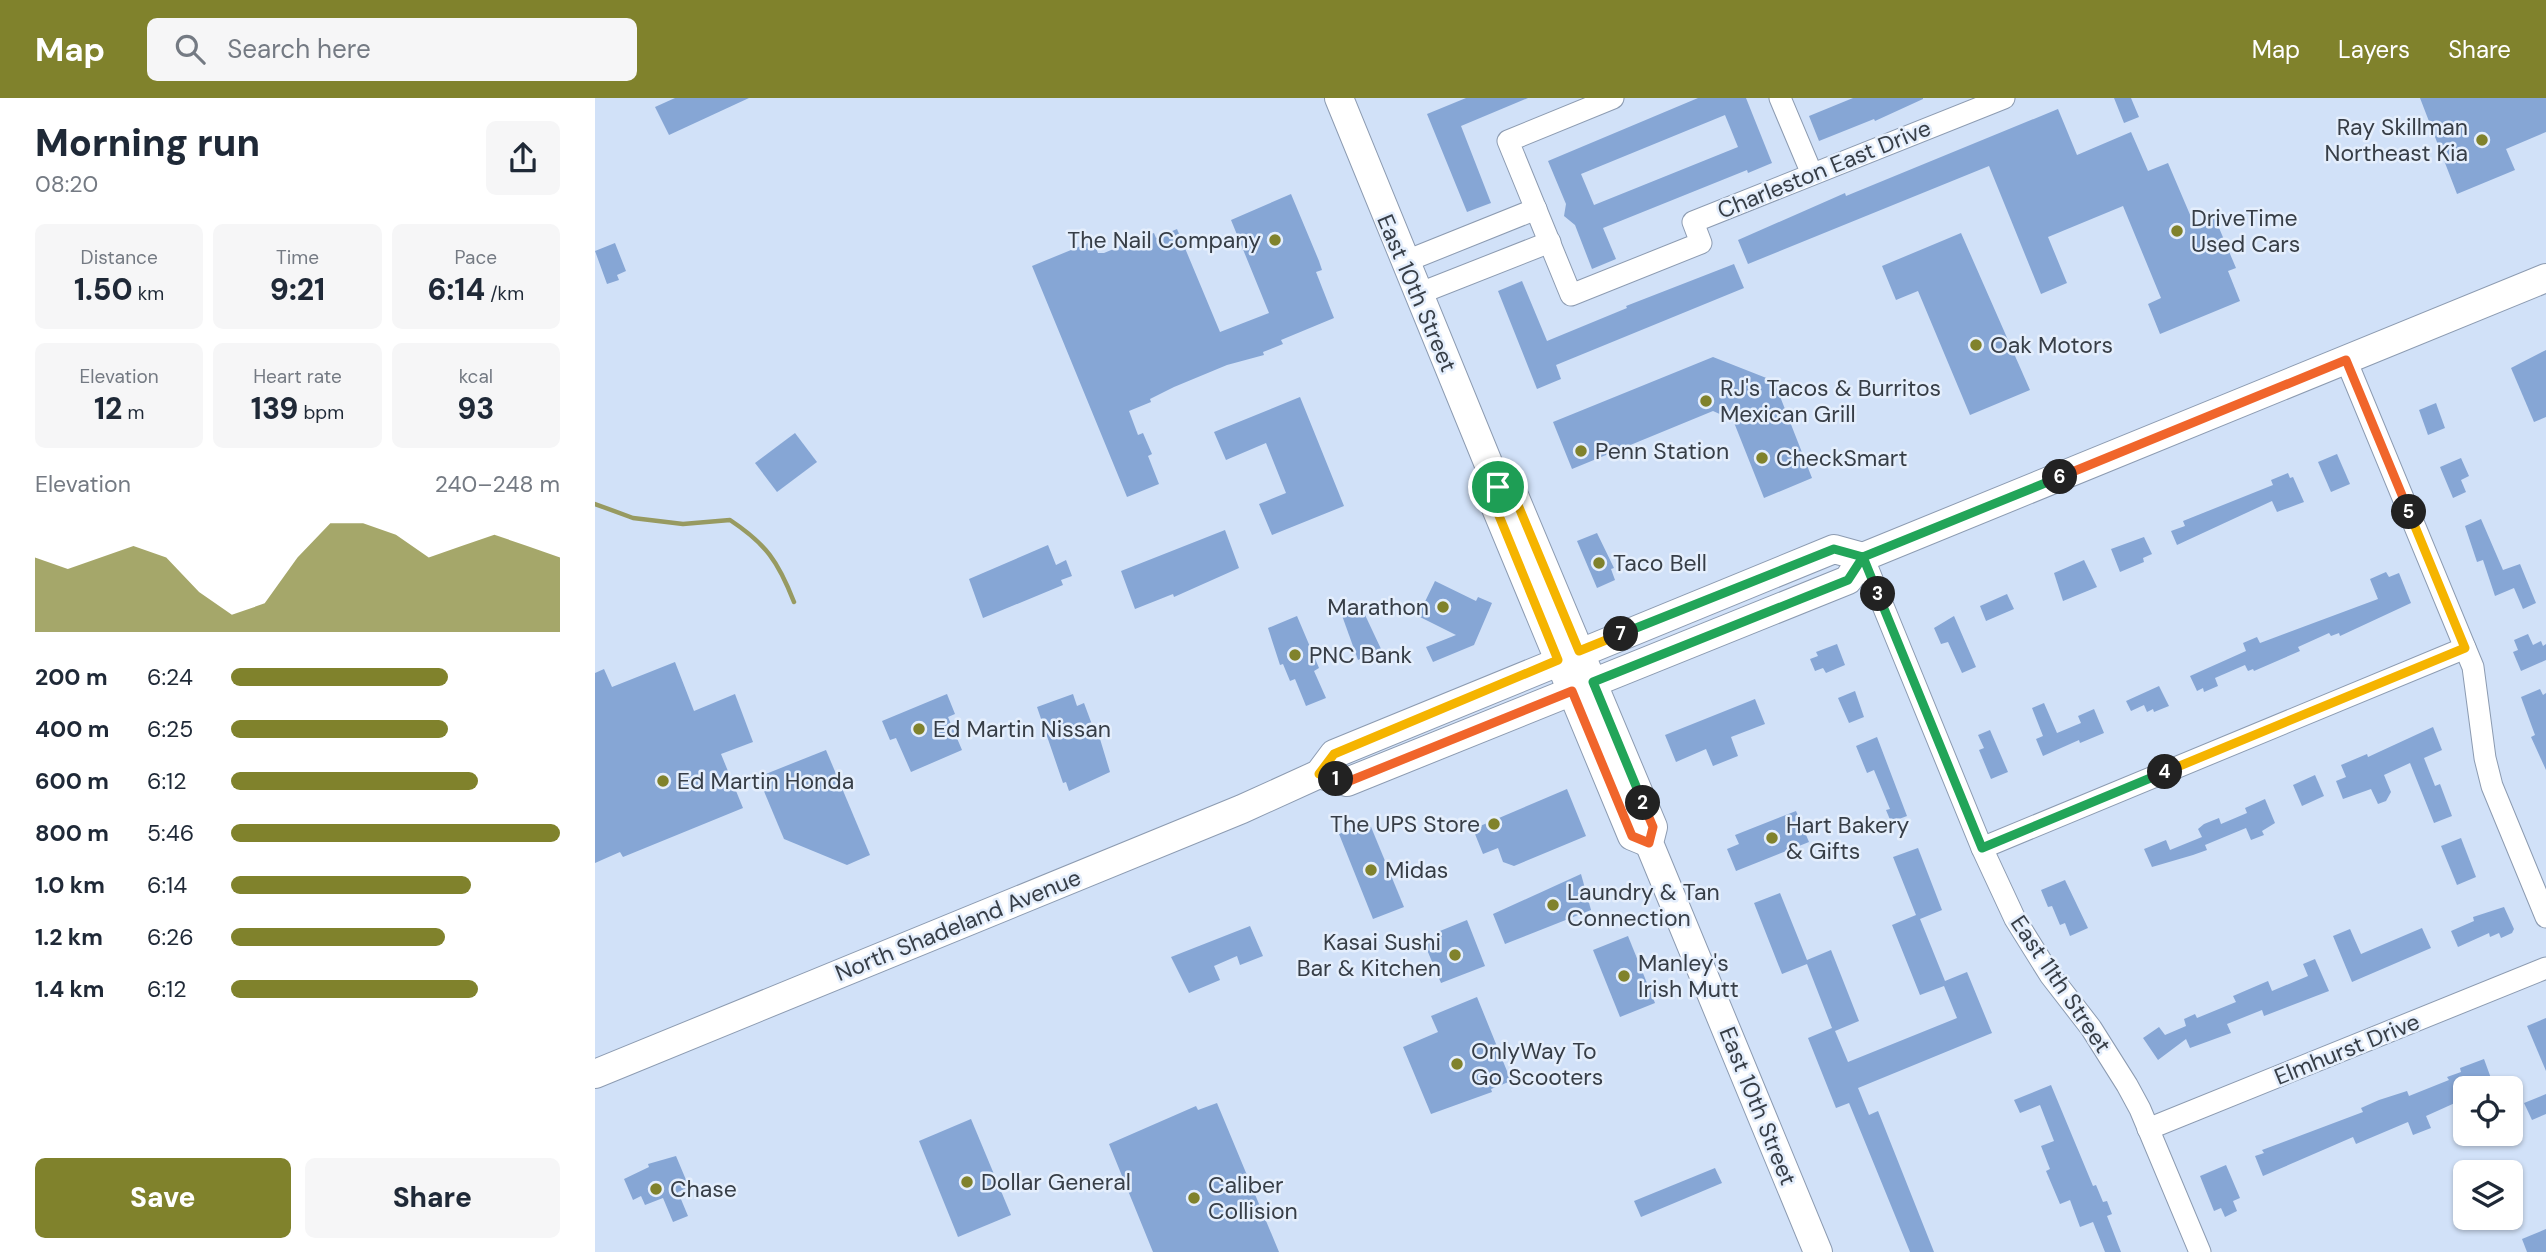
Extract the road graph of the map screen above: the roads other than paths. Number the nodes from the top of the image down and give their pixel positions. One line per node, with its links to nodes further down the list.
1 (1339, 98): 8 (main road, East 10th Street)
2 (1613, 98): 6 (street)
3 (1780, 98): 5 (street)
4 (2004, 98): 5 (street, Charleston East Drive)
5 (1812, 174): 7 (street, Charleston East Drive)
6 (1536, 209): 7 (street); 8 (street)
7 (1550, 242): 10 (street)
8 (1404, 262): 10 (main road, East 10th Street)
9 (2546, 278): 11 (main road)
10 (1418, 294): 14 (main road, East 10th Street)
11 (2346, 360): 12 (main road); 13 (street)
12 (1863, 557): 14 (main road, North Shadeland Avenue); 15 (main road); 17 (street, East 11th Street)
13 (2465, 648): 17 (street); 18 (street)
14 (1569, 655): 15 (main road, East 10th Street); 16 (main road, North Shadeland Avenue)
15 (1582, 687): 16 (main road); 22 (main road, East 10th Street)
16 (1319, 774): 20 (main road, North Shadeland Avenue)
17 (1982, 848): 21 (street, East 11th Street)
18 (2546, 917)
19 (2546, 968): 21 (street, Elmhurst Drive)
20 (595, 1074)
21 (2148, 1129): 23 (street, East 11th Street)
22 (1818, 1252)
23 (2200, 1252)

